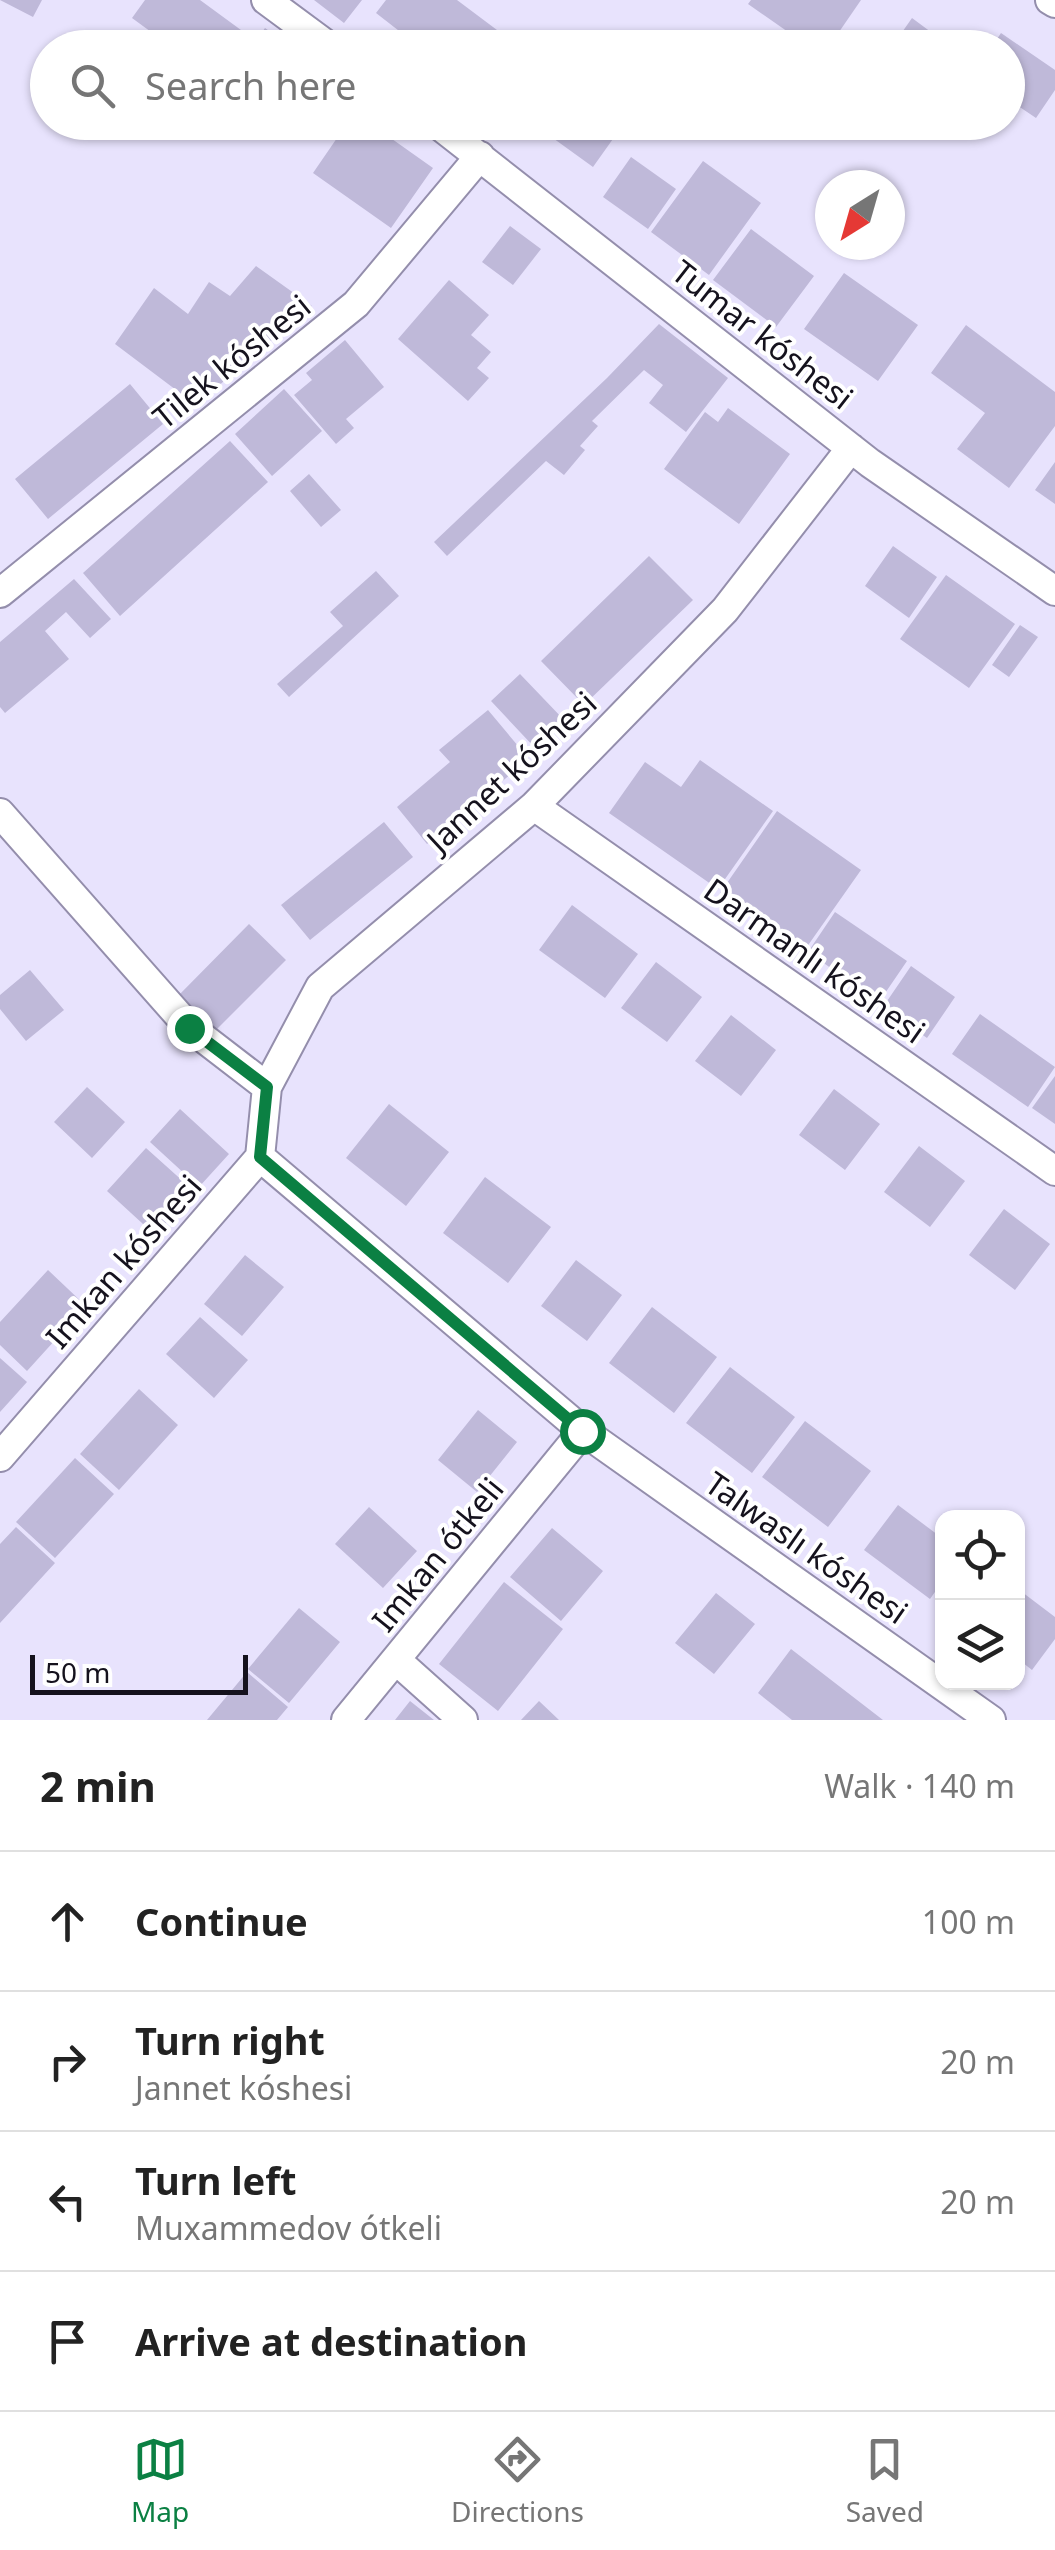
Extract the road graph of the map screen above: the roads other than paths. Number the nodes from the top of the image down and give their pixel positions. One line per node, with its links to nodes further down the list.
1 (266, 0): 2 (street)
2 (307, 30)
3 (458, 140): 4 (street, Tumar kóshesi)
4 (480, 156): 5 (street, Tumar kóshesi); 7 (street, Tilek kóshesi)
5 (851, 448): 6 (street, Tumar kóshesi); 8 (street, Jannet kóshesi)
6 (1055, 591)
7 (0, 594)
8 (534, 806): 10 (street, Jannet kóshesi); 12 (street, Darmanlı kóshesi)
9 (0, 813): 10 (street)
10 (267, 1087): 11 (street, Jannet kóshesi)
11 (260, 1157): 13 (street, Talwaslı kóshesi); 14 (street, Imkan kóshesi)
12 (1055, 1171)
13 (582, 1431): 15 (street, Imkan ótkeli); 18 (street, Talwaslı kóshesi)
14 (0, 1457)
15 (396, 1660): 16 (street, Imkan ótkeli); 17 (street)
16 (346, 1720)
17 (464, 1720)
18 (991, 1720)

